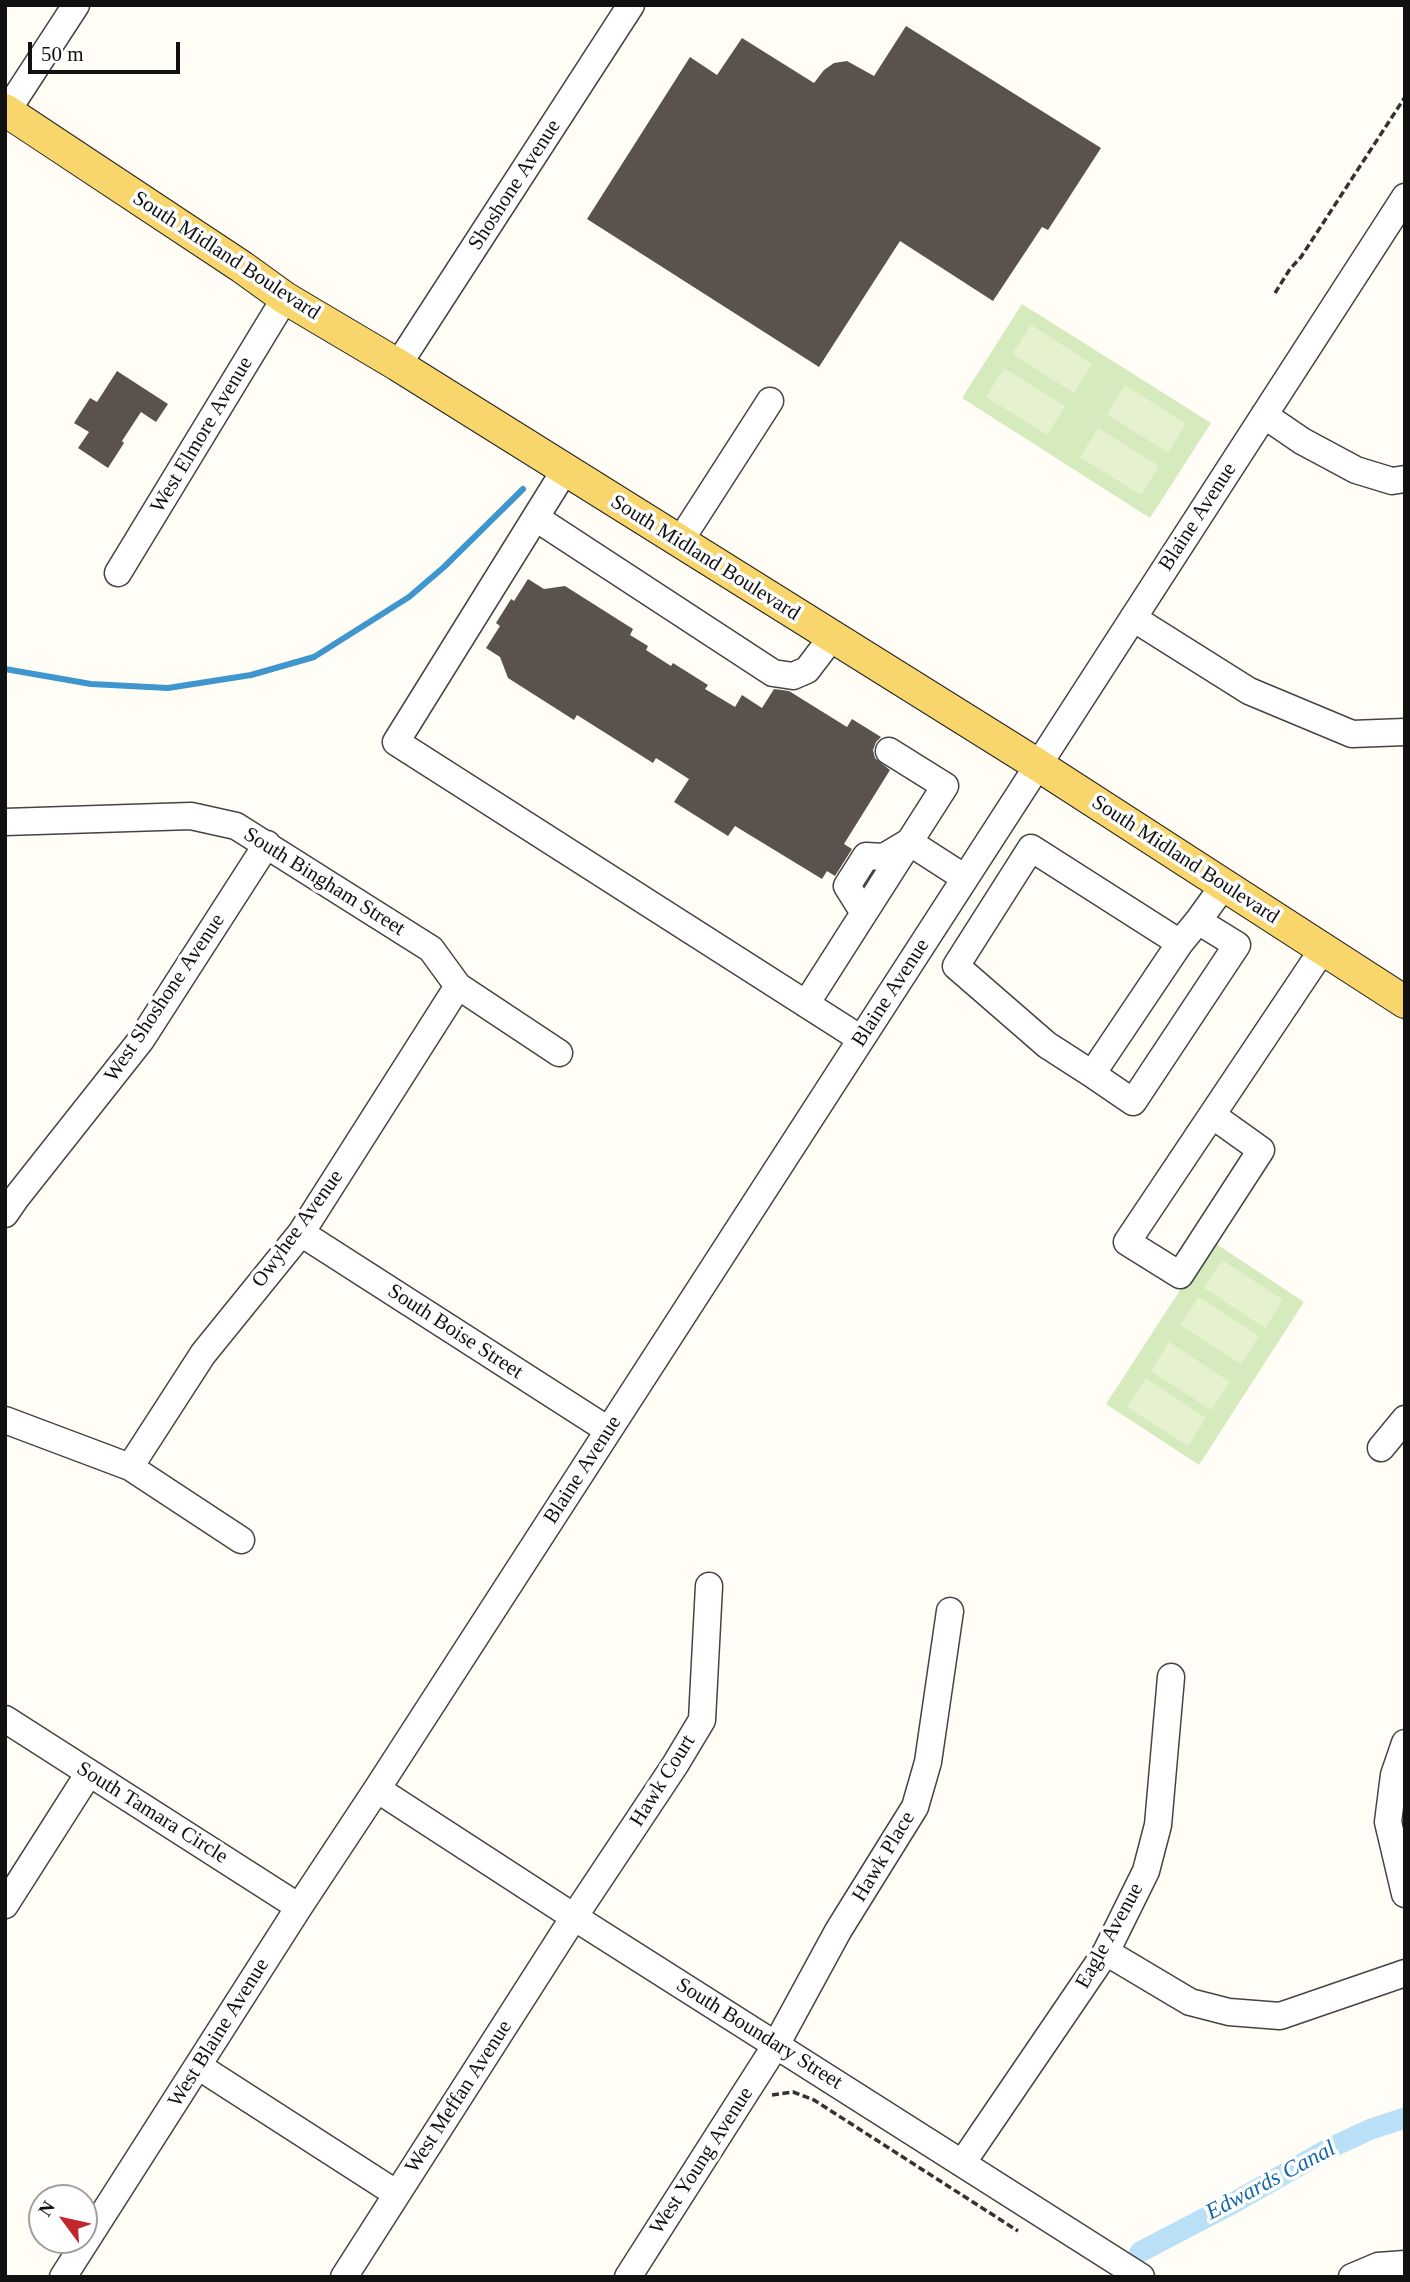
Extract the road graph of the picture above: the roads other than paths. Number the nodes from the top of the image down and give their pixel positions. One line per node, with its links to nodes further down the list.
1 (76, 5): 3 (street)
2 (631, 5): 6 (street, Shoshone Avenue)
3 (6, 112): 5 (main road, South Midland Boulevard)
4 (1405, 197): 8 (street, Blaine Avenue)
5 (285, 298): 6 (main road, South Midland Boulevard); 13 (street, West Elmore Avenue)
6 (398, 365): 9 (main road, South Midland Boulevard)
7 (770, 401): 12 (street)
8 (1264, 415): 10 (street); 14 (street, Blaine Avenue)
9 (565, 470): 11 (street); 12 (main road, South Midland Boulevard)
10 (1405, 479)
11 (536, 518): 15 (street); 29 (street)
12 (680, 541): 15 (main road, South Midland Boulevard)
13 (118, 573)
14 (1133, 618): 16 (street); 18 (street, Blaine Avenue)
15 (832, 637): 18 (main road, South Midland Boulevard)
16 (1405, 732)
17 (890, 751): 20 (street)
18 (1038, 765): 22 (street, Blaine Avenue); 23 (main road, South Midland Boulevard)
19 (5, 822): 21 (street, South Bingham Street)
20 (909, 842): 22 (street); 29 (street)
21 (267, 844): 27 (street, South Bingham Street); 34 (street, West Shoshone Avenue)
22 (965, 878): 30 (street, Blaine Avenue)
23 (1224, 885): 24 (street); 26 (main road, South Midland Boulevard)
24 (1198, 920): 25 (street); 32 (street)
25 (1180, 943): 32 (street); 32 (street)
26 (1323, 949): 28 (main road, South Midland Boulevard); 33 (street)
27 (458, 986): 31 (street, South Bingham Street); 35 (street, Owyhee Avenue)
28 (1405, 1002)
29 (806, 1004): 30 (street)
30 (861, 1039): 38 (street, Blaine Avenue)
31 (559, 1053)
32 (1092, 1074)
33 (1212, 1115): 33 (street)
34 (5, 1214)
35 (301, 1233): 38 (street, South Boise Street); 40 (street, Owyhee Avenue)
36 (1405, 1419): 39 (street)
37 (5, 1420): 40 (street)
38 (608, 1430): 48 (street, Blaine Avenue)
39 (1381, 1448)
40 (130, 1467): 41 (street)
41 (241, 1540)
42 (709, 1586): 52 (street, Hawk Court)
43 (950, 1611): 55 (street, Hawk Place)
44 (1171, 1677): 53 (street, Eagle Avenue)
45 (5, 1719): 47 (street, South Tamara Circle)
46 (1405, 1743): 49 (street)
47 (89, 1773): 50 (street); 51 (street, South Tamara Circle)
48 (377, 1789): 51 (street, West Blaine Avenue); 52 (street, South Boundary Street)
49 (1405, 1894)
50 (5, 1905)
51 (299, 1906): 56 (street, West Blaine Avenue)
52 (574, 1917): 55 (street, South Boundary Street); 58 (street, West Meffan Avenue)
53 (1106, 1952): 54 (street); 57 (street, Eagle Avenue)
54 (1405, 1973)
55 (776, 2045): 57 (street, South Boundary Street); 62 (street, West Young Avenue)
56 (198, 2066): 58 (street); 60 (street, West Blaine Avenue)
57 (962, 2162): 63 (street, South Boundary Street)
58 (397, 2194): 61 (street, West Meffan Avenue)
59 (1405, 2264): 64 (street)
60 (62, 2277)
61 (344, 2277)
62 (628, 2277)
63 (1142, 2277)
64 (1352, 2277)

